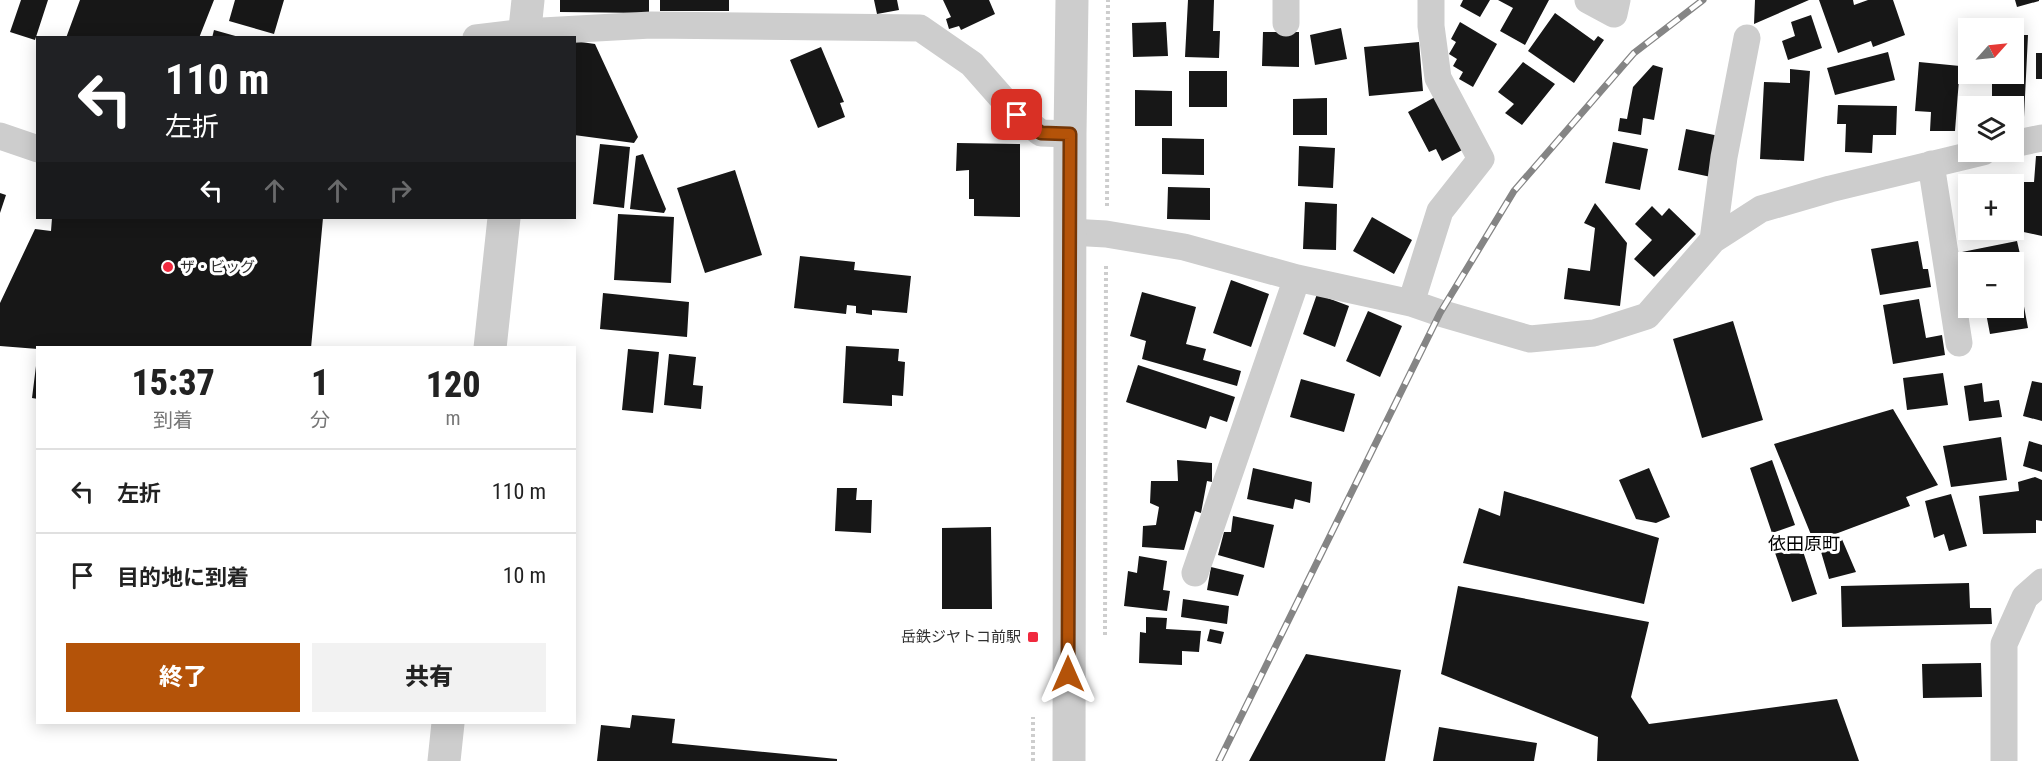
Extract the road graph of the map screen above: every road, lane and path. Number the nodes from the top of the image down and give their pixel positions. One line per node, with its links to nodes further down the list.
1 (1072, 0): 9 (street)
2 (1108, 0): 18 (path)
3 (1431, 0): 21 (street)
4 (1588, 0): 5 (street)
5 (1617, 0)
6 (525, 23): 7 (street); 9 (street)
7 (483, 36)
8 (1747, 38): 19 (street)
9 (1070, 134): 17 (street)
10 (0, 136): 13 (street)
11 (2042, 138): 12 (street)
12 (2024, 142)
13 (36, 148)
14 (1958, 158): 15 (street)
15 (1931, 164): 19 (street); 22 (street)
16 (504, 219): 23 (street)
17 (1070, 232): 18 (street); 29 (street)
18 (1106, 234): 20 (street); 26 (path)
19 (1713, 240): 21 (street)
20 (1297, 278): 21 (street); 24 (street)
21 (1411, 303)
22 (1959, 343)
23 (489, 346)
24 (1195, 573)
25 (2042, 582): 30 (street)
26 (1105, 642)
27 (448, 724): 28 (street)
28 (444, 761)
29 (1069, 761)
30 (2004, 761)

